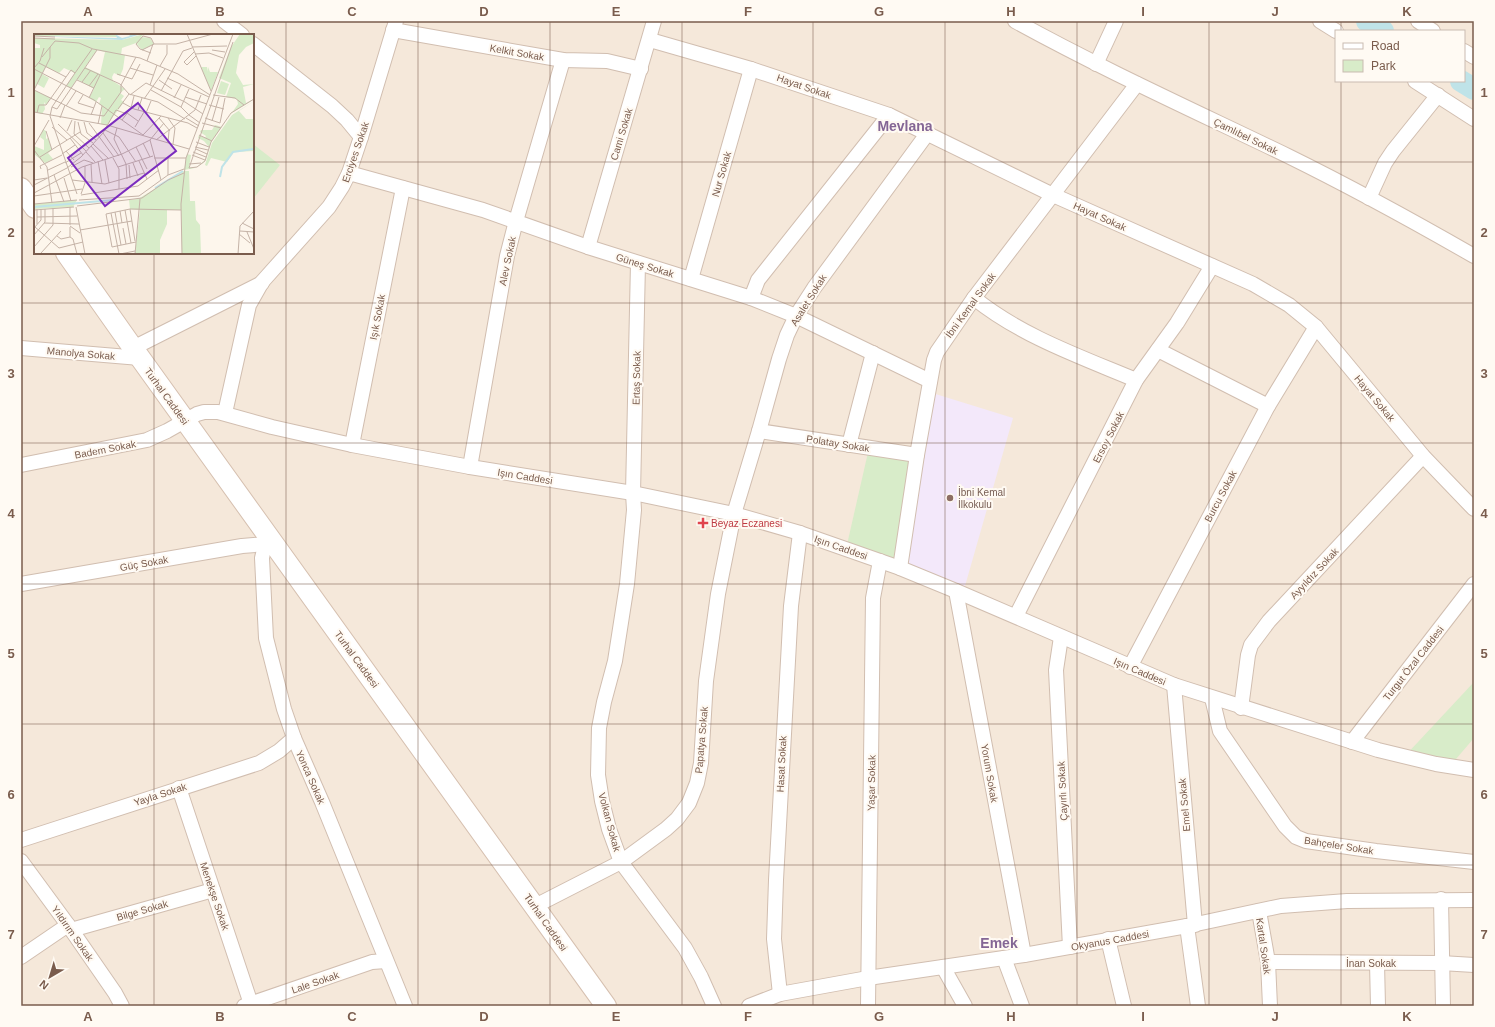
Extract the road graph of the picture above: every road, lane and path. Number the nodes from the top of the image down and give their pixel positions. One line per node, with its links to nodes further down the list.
1 (224, 21): 10 (street)
2 (654, 21): 11 (street, Cami Sokak)
3 (1015, 21): 16 (street, Çamlıbel Sokak)
4 (1116, 21): 16 (street)
5 (1320, 21): 8 (street)
6 (1418, 21): 9 (street)
7 (395, 26): 15 (street, Kelkit Sokak); 25 (street, Erciyes Sokak)
8 (1335, 30)
9 (1432, 30)
10 (241, 34)
11 (650, 40): 17 (street, Hayat Sokak); 18 (street, Cami Sokak)
12 (254, 45): 25 (street)
13 (1465, 52): 14 (street)
14 (1474, 57)
15 (564, 60): 18 (street, Kelkit Sokak); 33 (street, Alev Sokak)
16 (1096, 64): 20 (street, Çamlıbel Sokak)
17 (751, 68): 22 (street, Hayat Sokak); 41 (street, Nur Sokak)
18 (641, 69): 35 (street, Cami Sokak)
19 (1417, 82): 21 (street)
20 (1137, 84): 29 (street, İbni Kemal Sokak); 30 (street, Çamlıbel Sokak)
21 (1438, 95): 23 (street); 30 (street)
22 (889, 115): 24 (street, Hayat Sokak); 43 (street)
23 (1474, 119)
24 (927, 134): 29 (street, Hayat Sokak); 46 (street, Asalet Sokak)
25 (361, 137): 26 (street, Erciyes Sokak)
26 (349, 173): 28 (street, Güneş Sokak); 42 (street, Erciyes Sokak)
27 (21, 188): 32 (street)
28 (403, 188): 33 (street, Güneş Sokak); 58 (street, Işık Sokak)
29 (1053, 195): 40 (street, Hayat Sokak); 44 (street, İbni Kemal Sokak)
30 (1369, 198): 38 (street, Çamlıbel Sokak)
31 (21, 206): 34 (street)
32 (34, 207)
33 (516, 221): 35 (street, Güneş Sokak); 63 (street, Alev Sokak)
34 (34, 222)
35 (588, 247): 39 (street, Güneş Sokak)
36 (60, 254): 45 (street, Turhal Caddesi)
37 (67, 254): 45 (street, Turhal Caddesi)
38 (1474, 256)
39 (638, 263): 41 (street, Güneş Sokak); 64 (street, Ertaş Sokak)
40 (1212, 266): 47 (street, Hayat Sokak); 49 (street, Ersoy Sokak)
41 (692, 279): 43 (street, Güneş Sokak)
42 (262, 282): 50 (street, Erciyes Sokak); 55 (street, Erciyes Sokak)
43 (751, 298): 46 (street, Güneş Sokak)
44 (974, 298): 52 (street); 53 (street, İbni Kemal Sokak)
45 (107, 312): 50 (street, Turhal Caddesi)
46 (796, 316): 51 (street, Güneş Sokak); 57 (street, Asalet Sokak)
47 (1316, 327): 54 (street, Burcu Sokak); 61 (street, Hayat Sokak)
48 (21, 348): 50 (street, Manolya Sokak)
49 (1158, 350): 52 (street, Ersoy Sokak); 54 (street)
50 (136, 353): 56 (street, Turhal Caddesi)
51 (873, 353): 53 (street, Güneş Sokak); 59 (street)
52 (1136, 380): 74 (street, Ersoy Sokak)
53 (930, 381): 60 (street, İbni Kemal Sokak)
54 (1268, 406): 76 (street, Burcu Sokak)
55 (226, 413): 56 (street, Işın Caddesi); 58 (street, Işın Caddesi)
56 (185, 420): 62 (street, Badem Sokak); 68 (street, Turhal Caddesi)
57 (759, 431): 59 (street, Polatay Sokak); 66 (street, Asalet Sokak)
58 (352, 445): 63 (street, Işın Caddesi)
59 (848, 445): 60 (street, Polatay Sokak)
60 (918, 455): 70 (street, İbni Kemal Sokak)
61 (1424, 456): 65 (street, Hayat Sokak); 79 (street, Ayyıldız Sokak)
62 (21, 465)
63 (470, 467): 64 (street, Işın Caddesi)
64 (633, 493): 66 (street, Işın Caddesi); 86 (street, Volkan Sokak)
65 (1474, 509)
66 (734, 514): 67 (street, Işın Caddesi); 86 (street, Papatya Sokak)
67 (800, 534): 69 (street, Işın Caddesi); 107 (street, Hasat Sokak)
68 (269, 543): 71 (street, Güç Sokak); 80 (street, Yonca Sokak); 91 (street, Turhal Caddesi)
69 (880, 561): 70 (street, Işın Caddesi); 106 (street, Yaşar Sokak)
70 (900, 568): 73 (street, Işın Caddesi)
71 (21, 584)
72 (1474, 584): 81 (street, Turgut Özal Caddesi)
73 (956, 591): 74 (street, Işın Caddesi); 97 (street, Yorum Sokak)
74 (1016, 616): 75 (street, Işın Caddesi)
75 (1061, 636): 76 (street, Işın Caddesi); 96 (street, Çayırlı Sokak)
76 (1130, 667): 77 (street, Işın Caddesi)
77 (1174, 685): 78 (street, Işın Caddesi); 93 (street, Emel Sokak)
78 (1212, 698): 79 (street, Işın Caddesi); 87 (street, Bahçeler Sokak)
79 (1241, 708): 81 (street, Işın Caddesi)
80 (294, 738): 83 (street, Yayla Sokak); 100 (street, Yonca Sokak)
81 (1352, 742): 82 (street, Işın Caddesi)
82 (1474, 770)
83 (179, 788): 84 (street, Yayla Sokak); 88 (street, Menekşe Sokak)
84 (21, 840)
85 (21, 861): 94 (street, Yıldırım Sokak)
86 (621, 862): 91 (street, Papatya Sokak); 112 (street, Volkan Sokak)
87 (1474, 862)
88 (213, 890): 94 (street, Bilge Sokak); 108 (street, Menekşe Sokak)
89 (1441, 899): 90 (street, Okyanus Caddesi); 92 (street, Okyanus Caddesi); 103 (street)
90 (1474, 900)
91 (535, 906): 111 (street, Turhal Caddesi)
92 (1259, 911): 93 (street, Okyanus Caddesi); 101 (street, Kartal Sokak)
93 (1191, 926): 95 (street, Okyanus Caddesi); 118 (street, Emel Sokak)
94 (70, 928): 98 (street, Bilge Sokak); 109 (street, Yıldırım Sokak)
95 (1108, 939): 96 (street, Okyanus Caddesi); 117 (street)
96 (1070, 947): 97 (street, Okyanus Caddesi)
97 (1024, 954): 99 (street, Okyanus Caddesi)
98 (21, 957)
99 (1004, 958): 105 (street, Okyanus Caddesi); 116 (street)
100 (386, 961): 108 (street, Lale Sokak); 110 (street, Yonca Sokak)
101 (1268, 962): 102 (street, İnan Sokak); 119 (street, Kartal Sokak)
102 (1377, 963): 103 (street, İnan Sokak); 120 (street)
103 (1442, 963): 104 (street, İnan Sokak); 121 (street)
104 (1474, 965)
105 (943, 967): 106 (street, Okyanus Caddesi); 115 (street)
106 (868, 978): 107 (street, Okyanus Caddesi); 114 (street, Yaşar Sokak)
107 (780, 994): 113 (street, Okyanus Caddesi)
108 (254, 1004)
109 (122, 1006)
110 (405, 1006)
111 (606, 1006)
112 (714, 1006)
113 (749, 1006)
114 (868, 1006)
115 (965, 1006)
116 (1022, 1006)
117 (1124, 1006)
118 (1198, 1006)
119 (1270, 1006)
120 (1378, 1006)
121 (1443, 1006)

